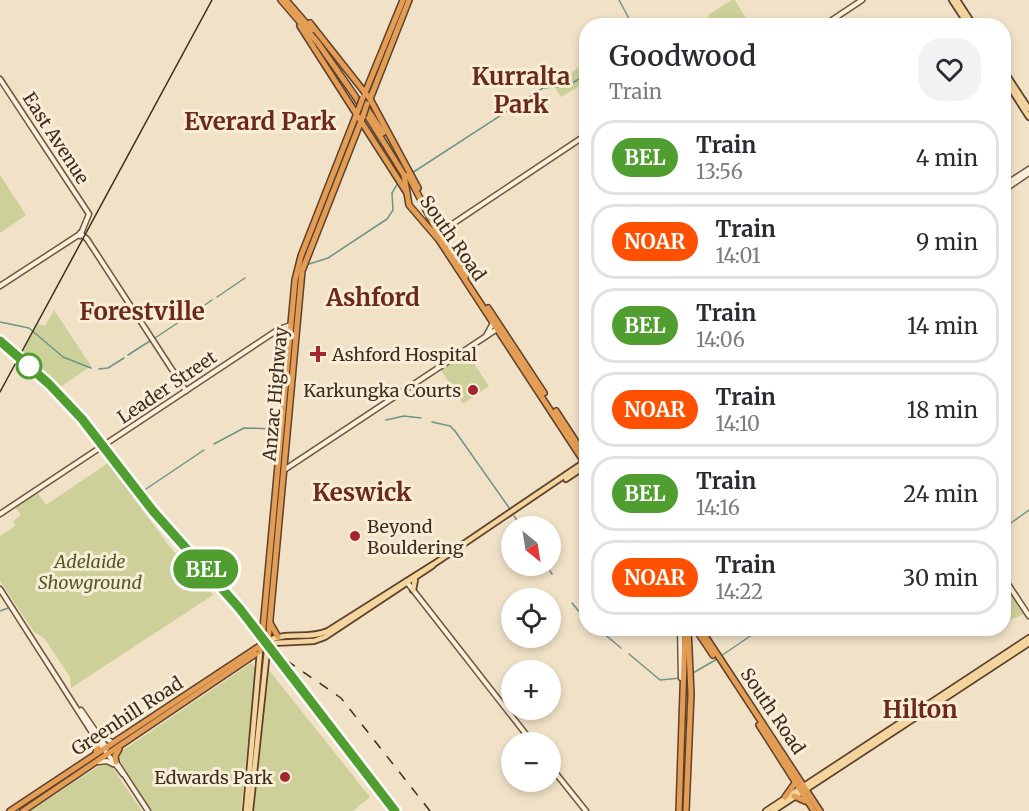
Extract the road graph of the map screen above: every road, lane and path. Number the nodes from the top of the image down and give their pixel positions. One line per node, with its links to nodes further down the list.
1 (281, 0): 8 (highway)
2 (286, 0): 17 (highway); 29 (highway)
3 (403, 0): 13 (highway, Anzac Highway)
4 (409, 0): 12 (highway)
5 (862, 0): 9 (street)
6 (952, 0): 10 (main road)
7 (957, 0): 11 (main road)
8 (288, 10): 16 (highway); 29 (highway)
9 (835, 18)
10 (964, 18)
11 (969, 18)
12 (389, 51): 13 (highway); 20 (highway)
13 (380, 55): 15 (highway, Anzac Highway)
14 (0, 79): 35 (street, East Avenue)
15 (369, 81): 17 (highway); 20 (highway, Anzac Highway)
16 (338, 82): 22 (highway); 24 (highway)
17 (358, 82): 20 (highway)
18 (1011, 82): 21 (main road)
19 (1011, 89): 23 (main road)
20 (368, 99): 22 (highway, Anzac Highway, bridge); 29 (highway)
21 (1029, 110)
22 (360, 115): 24 (highway, Anzac Highway); 25 (highway)
23 (1029, 117)
24 (354, 131): 25 (highway); 33 (highway, Anzac Highway)
25 (371, 138): 29 (highway)
26 (579, 140): 34 (street)
27 (1029, 169): 31 (street)
28 (1029, 173): 32 (street)
29 (405, 174): 30 (highway); 30 (highway)
30 (408, 181): 41 (highway, South Road); 43 (highway, South Road)
31 (1011, 181)
32 (1011, 185)
33 (325, 204): 36 (highway, Anzac Highway); 37 (highway, Anzac Highway)
34 (448, 227)
35 (80, 235): 38 (street); 49 (street)
36 (301, 275): 37 (highway); 39 (highway, Anzac Highway)
37 (295, 280): 39 (highway, Anzac Highway)
38 (0, 286)
39 (297, 287): 40 (highway, Anzac Highway); 42 (highway, Anzac Highway)
40 (297, 311): 42 (highway); 45 (highway, Anzac Highway)
41 (493, 323): 43 (highway, South Road); 46 (street)
42 (291, 325): 44 (street, Leader Street); 45 (highway, Anzac Highway)
43 (499, 328): 46 (street); 50 (highway, South Road)
44 (279, 329): 45 (highway); 49 (street, Leader Street)
45 (292, 335): 47 (highway, Anzac Highway)
46 (486, 337): 51 (street)
47 (291, 351): 48 (highway, Anzac Highway); 48 (highway, Anzac Highway)
48 (288, 384): 51 (highway, Anzac Highway)
49 (186, 390): 54 (street, Leader Street)
50 (579, 454)
51 (281, 469): 53 (highway, Anzac Highway)
52 (579, 469): 55 (main road)
53 (277, 507): 65 (highway, Anzac Highway); 65 (highway, Anzac Highway, bridge)
54 (0, 514)
55 (434, 564): 57 (main road); 57 (main road)
56 (401, 575): 57 (main road)
57 (407, 586): 65 (main road); 76 (street)
58 (0, 589): 72 (street)
59 (1011, 589): 60 (street)
60 (1029, 616)
61 (681, 636): 69 (street)
62 (686, 636): 69 (highway)
63 (703, 636): 66 (highway, South Road)
64 (1029, 639): 87 (main road)
65 (265, 645): 67 (highway, Greenhill Road); 68 (main road, Anzac Highway); 71 (highway, Greenhill Road); 81 (main road, Anzac Highway, bridge)
66 (717, 658): 87 (highway, South Road); 87 (highway, South Road)
67 (244, 661): 68 (main road); 70 (highway, Greenhill Road)
68 (259, 666): 81 (main road, Anzac Highway)
69 (686, 677): 75 (highway); 75 (street); 98 (highway)
70 (200, 692): 71 (highway); 73 (highway, Greenhill Road)
71 (186, 694): 74 (highway, Greenhill Road)
72 (76, 705): 77 (street); 78 (street)
73 (160, 719): 74 (highway); 80 (highway, Greenhill Road)
74 (145, 722): 79 (highway, Greenhill Road)
75 (683, 729): 97 (highway)
76 (524, 732)
77 (98, 734): 79 (street); 82 (street)
78 (98, 742): 82 (street); 83 (highway)
79 (113, 742): 82 (highway, Greenhill Road)
80 (124, 744): 82 (highway, Greenhill Road); 85 (highway)
81 (255, 745): 95 (main road, Anzac Highway)
82 (107, 751): 83 (highway, Greenhill Road); 84 (highway, Greenhill Road); 85 (street)
83 (95, 754): 91 (highway, Greenhill Road)
84 (97, 762): 85 (street); 91 (highway, Greenhill Road)
85 (116, 764): 94 (street)
86 (561, 780): 96 (street)
87 (802, 786): 88 (main road); 89 (highway); 90 (highway, South Road); 99 (highway, South Road)
88 (794, 796): 90 (highway); 92 (main road)
89 (785, 797): 92 (main road)
90 (812, 808)
91 (22, 809): 93 (highway, Greenhill Road)
92 (772, 809)
93 (11, 811)
94 (148, 811)
95 (248, 811)
96 (586, 811)
97 (679, 811)
98 (686, 811)
99 (820, 811)

